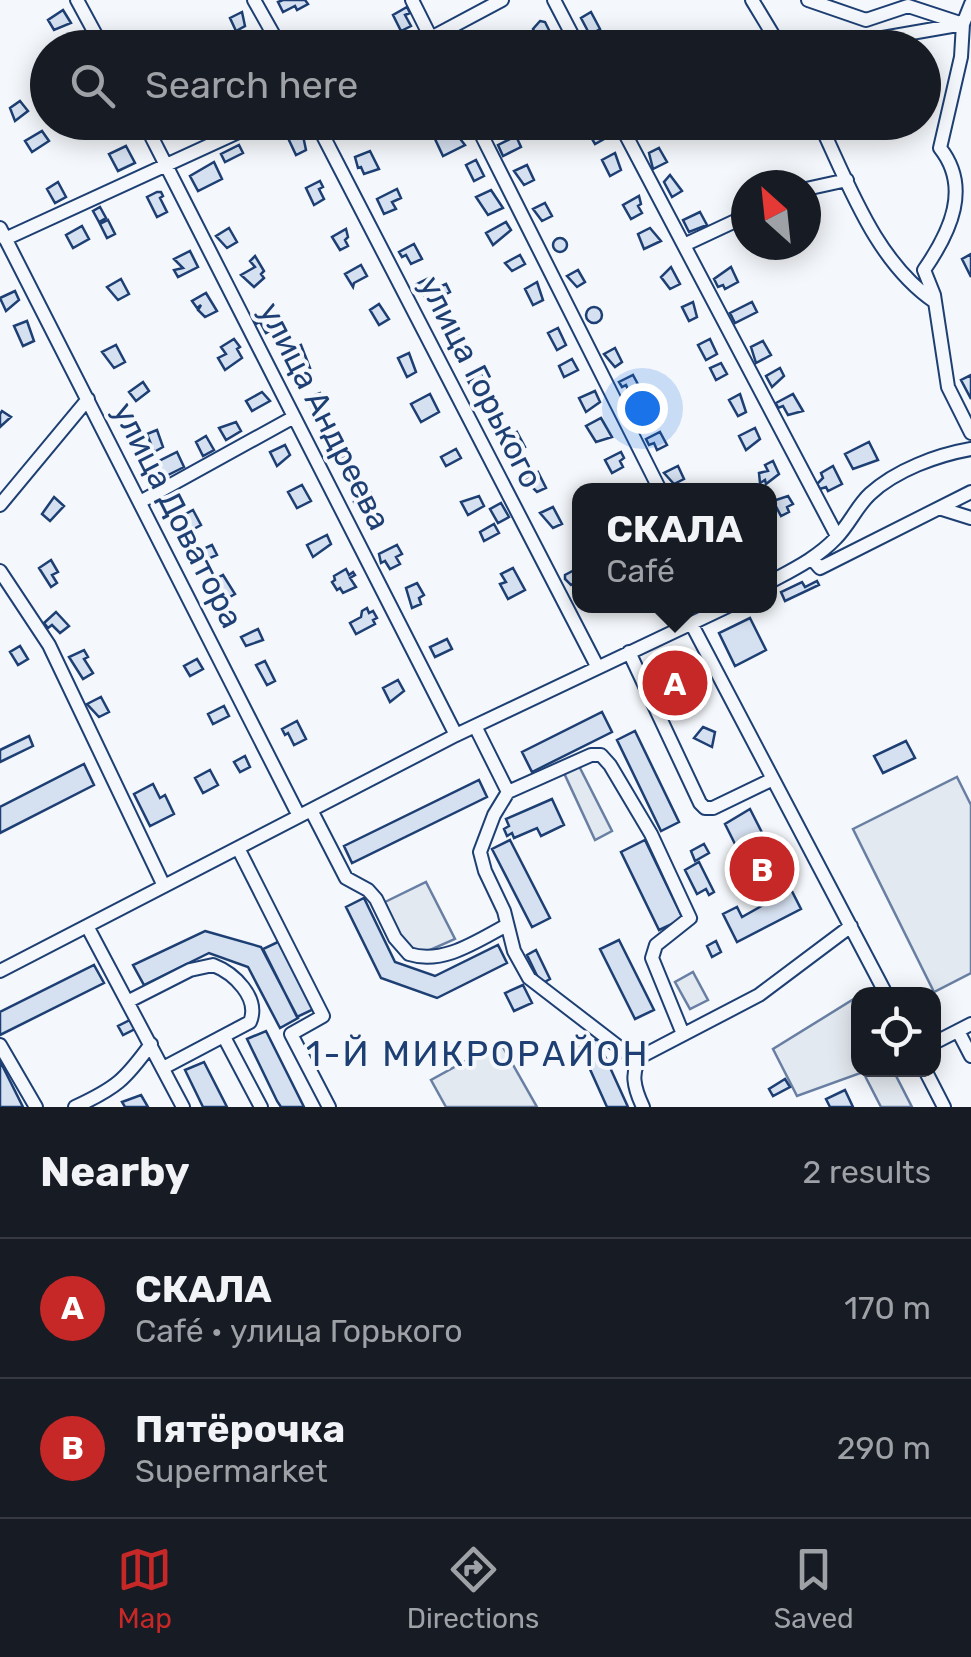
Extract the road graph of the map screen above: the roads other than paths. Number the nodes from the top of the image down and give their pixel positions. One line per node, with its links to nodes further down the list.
1 (78, 0): 11 (street)
2 (254, 0): 12 (street)
3 (412, 0): 13 (street)
4 (502, 0): 14 (street)
5 (554, 0): 15 (street)
6 (752, 0): 16 (street)
7 (808, 0): 8 (street)
8 (907, 3): 10 (street)
9 (970, 3): 10 (street)
10 (962, 24): 17 (street); 30 (street)
11 (94, 30)
12 (271, 30)
13 (427, 30)
14 (454, 30)
15 (570, 30)
16 (770, 30)
17 (928, 30)
18 (154, 140): 24 (street, улица Андреева)
19 (223, 140): 24 (street, улица Доватора)
20 (325, 140): 48 (street, улица Горького)
21 (484, 140): 35 (street)
22 (628, 140): 29 (street)
23 (827, 140): 25 (street)
24 (168, 167): 28 (street, улица Доватора); 32 (street, улица Андреева)
25 (847, 180): 26 (street); 30 (street)
26 (821, 186)
27 (731, 223): 29 (street)
28 (3, 234): 31 (street, улица Доватора)
29 (684, 246): 41 (street)
30 (936, 302): 33 (street)
31 (88, 399): 37 (street, улица Доватора); 38 (street)
32 (294, 417): 37 (street); 50 (street, улица Андреева)
33 (971, 433)
34 (971, 449): 41 (street)
35 (656, 483)
36 (971, 492): 39 (street)
37 (140, 502): 53 (street, улица Доватора)
38 (0, 505)
39 (939, 508): 40 (street); 42 (street)
40 (971, 518)
41 (837, 536): 42 (street)
42 (812, 559): 44 (street)
43 (0, 571): 55 (street)
44 (777, 578)
45 (710, 613): 46 (street)
46 (692, 622): 47 (street); 51 (street)
47 (628, 652): 48 (street); 51 (street)
48 (597, 666): 49 (street)
49 (475, 726): 50 (street); 52 (street)
50 (456, 736): 53 (street)
51 (773, 778): 58 (street)
52 (508, 792): 56 (street); 63 (street)
53 (305, 813): 54 (street); 56 (street, улица Доватора)
54 (238, 848): 55 (street); 77 (street)
55 (164, 886): 57 (street)
56 (507, 925): 69 (street)
57 (87, 926): 59 (street); 61 (street)
58 (850, 926): 60 (street); 63 (street)
59 (0, 971)
60 (882, 987)
61 (129, 1001): 64 (street); 66 (street)
62 (964, 1027): 65 (street); 68 (street)
63 (683, 1034): 69 (street)
64 (224, 1037): 70 (street); 76 (street)
65 (941, 1039)
66 (151, 1044): 70 (street); 72 (street)
67 (0, 1045): 73 (street)
68 (971, 1056)
69 (637, 1062): 78 (street)
70 (163, 1068): 75 (street)
71 (929, 1077): 79 (street)
72 (97, 1102): 74 (street)
73 (36, 1107)
74 (75, 1107)
75 (183, 1107)
76 (261, 1107)
77 (329, 1107)
78 (643, 1107)
79 (944, 1107)

